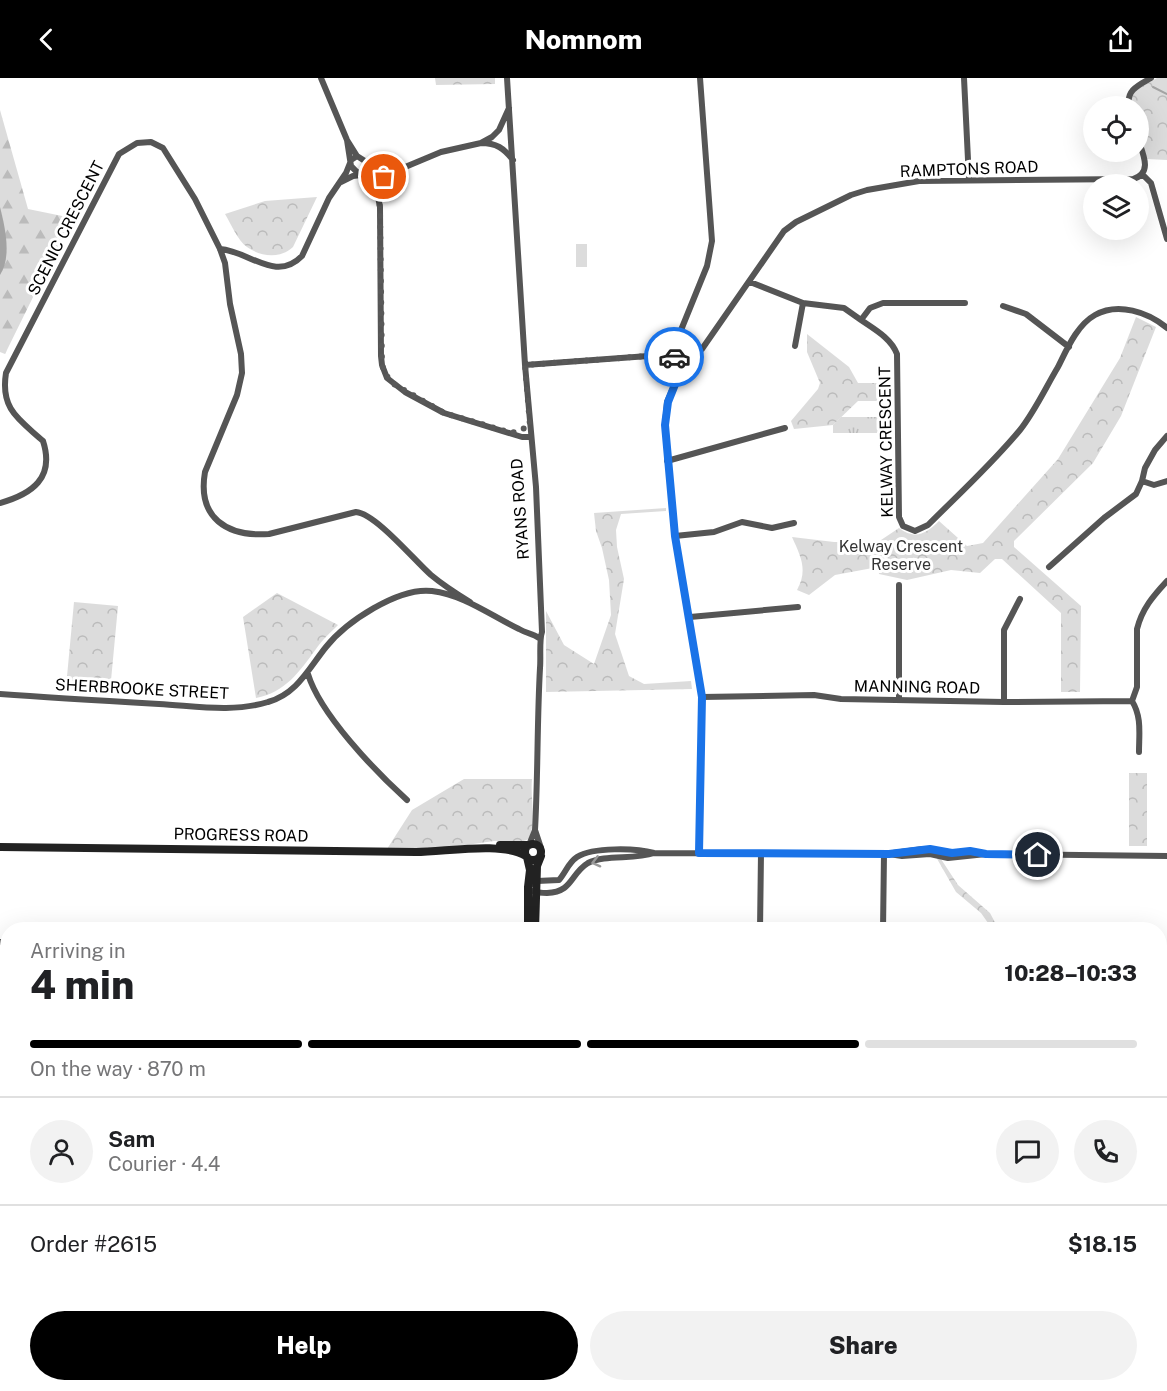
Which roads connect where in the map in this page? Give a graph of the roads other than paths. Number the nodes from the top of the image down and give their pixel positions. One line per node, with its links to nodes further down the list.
1 (321, 78): 8 (street)
2 (507, 78): 7 (street, RYANS ROAD)
3 (700, 78): 28 (street, RAMPTONS ROAD)
4 (964, 78): 21 (street)
5 (1151, 78): 6 (street)
6 (1129, 96)
7 (510, 107): 9 (street); 11 (street, RYANS ROAD)
8 (347, 140): 10 (street); 12 (street)
9 (481, 142): 11 (street); 14 (street)
10 (357, 156): 12 (street); 15 (street)
11 (513, 160): 36 (street, RYANS ROAD)
12 (351, 162): 17 (street); 24 (street)
13 (1145, 162): 16 (street)
14 (412, 163): 15 (street); 18 (street)
15 (384, 167): 18 (street)
16 (1142, 174)
17 (361, 175): 19 (street); 24 (street)
18 (386, 175): 20 (street)
19 (369, 179): 20 (street); 25 (street)
20 (379, 179): 25 (street)
21 (969, 180): 22 (street, RAMPTONS ROAD); 28 (street, RAMPTONS ROAD)
22 (1083, 180)
23 (1149, 181): 26 (street)
24 (338, 184): 27 (street)
25 (379, 199): 39 (street)
26 (1167, 239)
27 (220, 249): 45 (street, SCENIC CRESCENT); 52 (street, SCENIC CRESCENT)
28 (750, 282): 29 (street)
29 (803, 303): 32 (street); 34 (street)
30 (965, 303): 32 (street)
31 (1003, 306): 35 (street)
32 (861, 320): 35 (street, KELWAY CRESCENT)
33 (1167, 328): 35 (street, KELWAY CRESCENT)
34 (795, 346)
35 (1069, 347)
36 (525, 365): 37 (street, RYANS ROAD); 42 (street)
37 (530, 426): 39 (street); 41 (street, RYANS ROAD)
38 (785, 428): 42 (street)
39 (512, 433): 41 (street)
40 (1167, 436): 43 (street)
41 (530, 437): 55 (street, RYANS ROAD)
42 (667, 461): 47 (street)
43 (1142, 481): 44 (street); 48 (street)
44 (1167, 481)
45 (0, 502)
46 (794, 523): 47 (street)
47 (675, 536): 54 (street)
48 (1049, 567)
49 (1167, 581): 60 (street)
50 (899, 585): 59 (street)
51 (1020, 599): 61 (street)
52 (470, 602): 55 (street); 56 (street, SHERBROOKE STREET)
53 (798, 607): 54 (street)
54 (690, 617): 58 (street)
55 (540, 638): 64 (street, RYANS ROAD)
56 (308, 674): 57 (street, SHERBROOKE STREET); 63 (street)
57 (0, 694)
58 (702, 697): 59 (street, MANNING ROAD); 70 (street)
59 (899, 700): 61 (street, MANNING ROAD)
60 (1132, 701): 61 (street, MANNING ROAD); 62 (street)
61 (1004, 702)
62 (1139, 752)
63 (407, 800)
64 (535, 830): 65 (street, RYANS ROAD); 68 (street, RYANS ROAD)
65 (529, 845): 67 (street, PROGRESS ROAD); 68 (street); 74 (street)
66 (0, 848): 67 (street, PROGRESS ROAD)
67 (482, 849): 74 (street, PROGRESS ROAD)
68 (541, 852): 74 (street); 75 (street, RYANS ROAD)
69 (654, 853): 70 (street); 75 (street); 77 (street, one-way to 77)
70 (699, 853): 71 (street)
71 (761, 853): 72 (street); 80 (street)
72 (887, 854): 73 (street); 81 (street)
73 (1167, 856)
74 (527, 857): 76 (street)
75 (537, 882): 76 (street); 77 (street, RYANS ROAD)
76 (528, 887): 77 (street); 78 (street)
77 (536, 893): 79 (street, RYANS ROAD)
78 (528, 922)
79 (535, 922)
80 (760, 922)
81 (883, 922)

